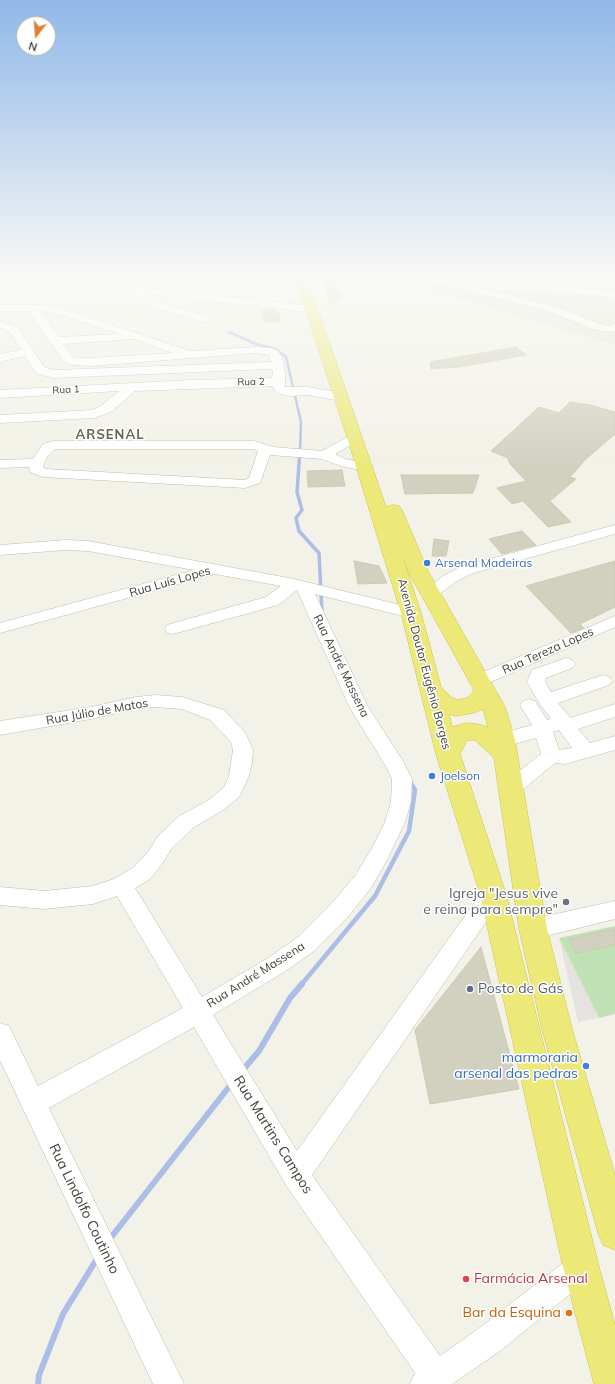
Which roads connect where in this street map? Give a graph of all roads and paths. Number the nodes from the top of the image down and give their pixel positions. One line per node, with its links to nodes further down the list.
1 (20, 340): 7 (street, Rua 1)
2 (96, 340): 6 (street)
3 (146, 340): 8 (street)
4 (323, 340): 11 (highway, Avenida Doutor Eugênio Borges)
5 (332, 340): 28 (highway, Avenida Doutor Eugênio Borges)
6 (57, 342): 8 (street, Rua 2)
7 (27, 352): 9 (street); 10 (street, Rua 1)
8 (192, 355): 10 (street, Rua 2)
9 (0, 358)
10 (278, 365): 12 (street, Rua 2)
11 (334, 377): 14 (street); 16 (highway, Avenida Doutor Eugênio Borges)
12 (279, 382): 13 (street, Rua 2); 14 (street)
13 (132, 387): 15 (street, Rua 1); 17 (street)
14 (298, 391): 16 (street)
15 (0, 394)
16 (341, 397): 18 (highway, Avenida Doutor Eugênio Borges)
17 (0, 419)
18 (355, 437): 20 (street); 23 (highway, Avenida Doutor Eugênio Borges)
19 (266, 450): 20 (street); 21 (street); 21 (street)
20 (324, 455): 23 (street)
21 (37, 463): 22 (street)
22 (0, 464)
23 (365, 468): 29 (highway, Avenida Doutor Eugênio Borges)
24 (615, 529): 28 (street)
25 (0, 550): 26 (street)
26 (215, 569): 27 (street, Rua Luís Lopes); 31 (street, Rua Luís Lopes)
27 (304, 586): 29 (street, Rua Luís Lopes); 32 (street); 53 (street, Rua André Massena)
28 (431, 593): 35 (highway, Avenida Doutor Eugênio Borges)
29 (411, 613): 36 (highway, Avenida Doutor Eugênio Borges)
30 (615, 621): 35 (street, Rua Tereza Lopes)
31 (0, 628)
32 (174, 629)
33 (566, 664): 37 (street)
34 (604, 681): 37 (street)
35 (482, 685): 36 (highway); 43 (highway, Avenida Doutor Eugênio Borges)
36 (430, 689): 45 (highway, Avenida Doutor Eugênio Borges)
37 (538, 703): 39 (street); 41 (street)
38 (615, 710): 39 (street)
39 (564, 723): 41 (street); 44 (street)
40 (0, 728): 48 (street, Rua Júlio de Matos)
41 (543, 729): 43 (street); 46 (street)
42 (615, 743): 44 (street)
43 (504, 748): 45 (highway); 47 (highway, Avenida Doutor Eugênio Borges)
44 (586, 752): 46 (street)
45 (448, 754): 49 (highway, Avenida Doutor Eugênio Borges)
46 (551, 756): 47 (street)
47 (510, 789): 52 (highway, Avenida Doutor Eugênio Borges)
48 (122, 885): 50 (street, Rua Júlio de Matos); 53 (street, Rua Martins Campos)
49 (493, 894): 56 (street); 58 (highway, Avenida Doutor Eugênio Borges)
50 (0, 896)
51 (615, 910): 52 (street)
52 (533, 929): 57 (highway, Avenida Doutor Eugênio Borges)
53 (198, 1012): 55 (street, Rua André Massena); 56 (street, Rua Martins Campos)
54 (0, 1034): 55 (street, Rua Lindolfo Coutinho)
55 (33, 1103): 60 (street, Rua Lindolfo Coutinho)
56 (296, 1175): 59 (street, Rua Martins Campos)
57 (613, 1220)
58 (581, 1267): 59 (street); 61 (highway, Avenida Doutor Eugênio Borges)
59 (431, 1380)
60 (168, 1384)
61 (613, 1384)

